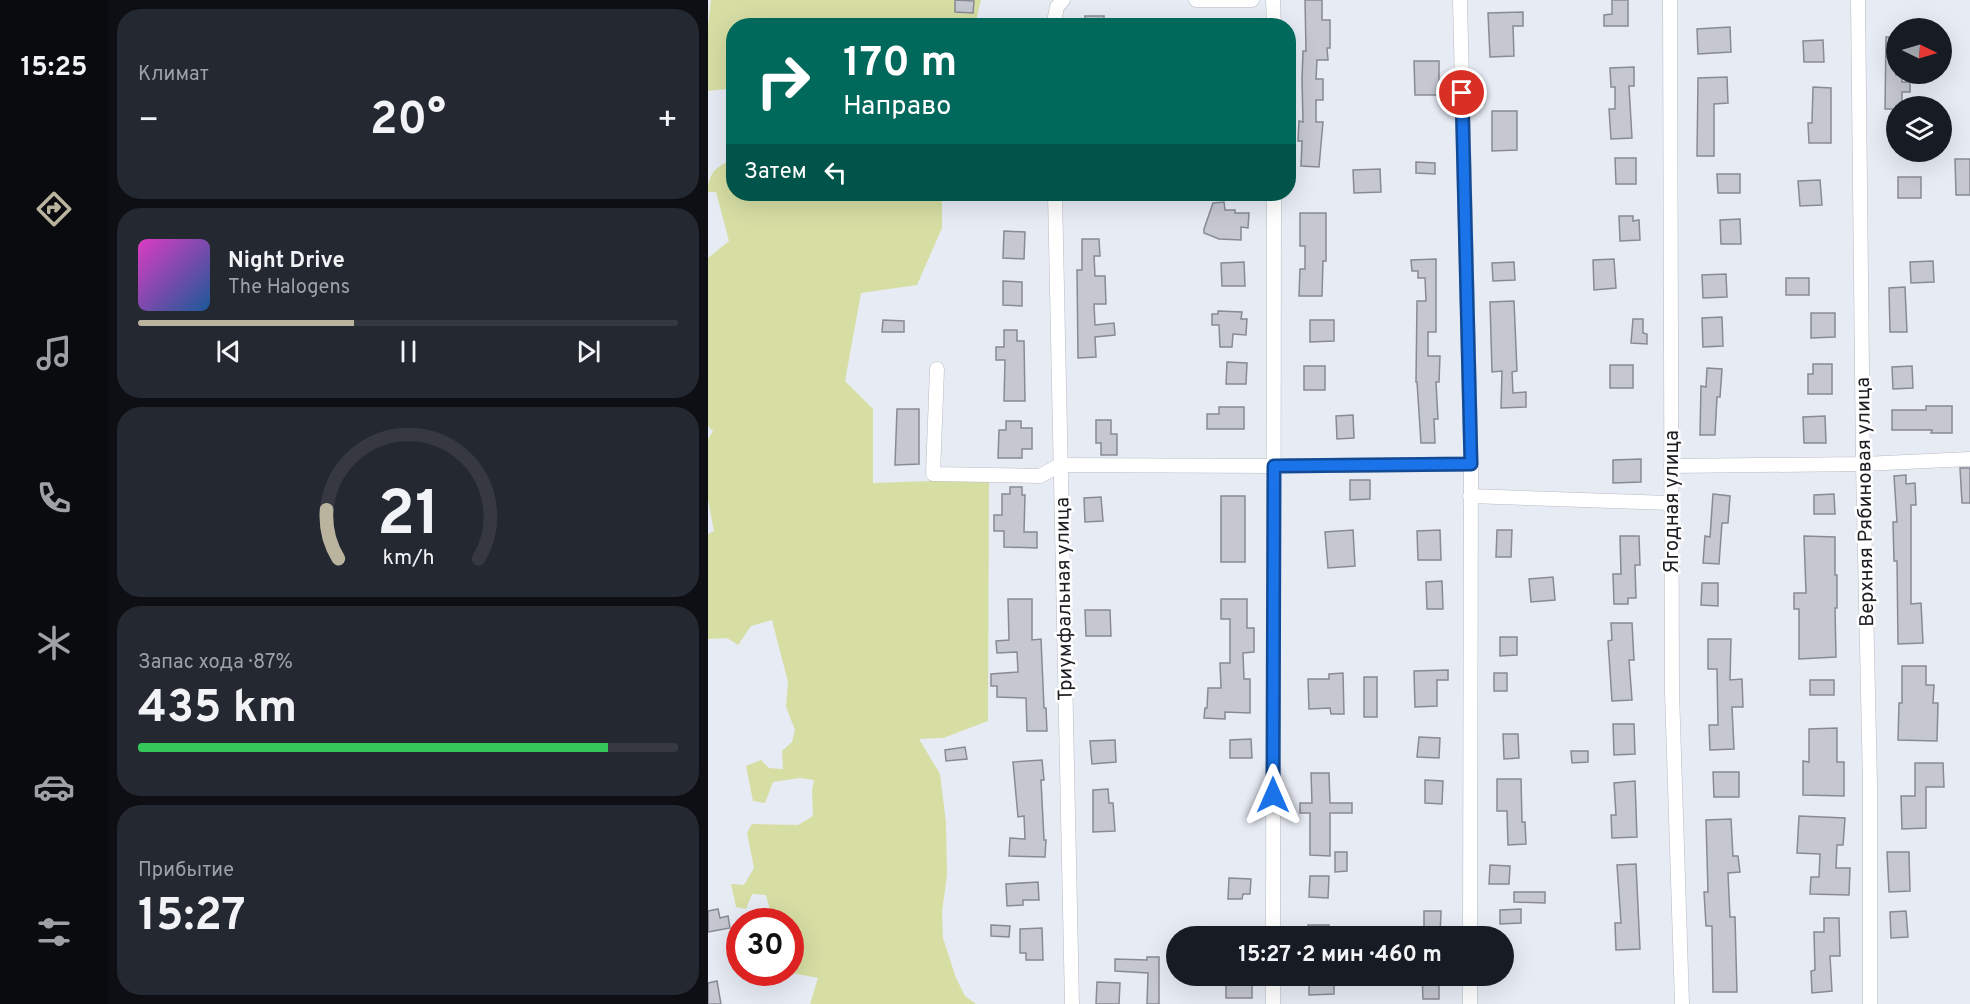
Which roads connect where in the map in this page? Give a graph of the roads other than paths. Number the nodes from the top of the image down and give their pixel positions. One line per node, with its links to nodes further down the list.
1 (1062, 0): 8 (street)
2 (1196, 0): 3 (street)
3 (1252, 0)
4 (1274, 0): 9 (street)
5 (1460, 0): 14 (street)
6 (1670, 0): 18 (street, Ягодная улица)
7 (1858, 0): 15 (street, Верхняя Рябиновая улица)
8 (1055, 18)
9 (1274, 18)
10 (1055, 201): 16 (street, Триумфальная улица)
11 (1274, 201): 17 (street)
12 (937, 369): 16 (street)
13 (1970, 459): 15 (street)
14 (1471, 464): 17 (street); 19 (street)
15 (1863, 464): 18 (street); 29 (street, Верхняя Рябиновая улица)
16 (1060, 465): 17 (street); 25 (street, Триумфальная улица)
17 (1274, 466): 21 (street)
18 (1671, 466): 20 (street, Ягодная улица)
19 (1470, 496): 20 (street); 22 (street)
20 (1670, 503): 28 (street, Ягодная улица)
21 (1273, 926)
22 (1470, 926)
23 (1273, 986): 26 (street)
24 (1470, 986): 27 (street)
25 (1072, 1004)
26 (1273, 1004)
27 (1470, 1004)
28 (1682, 1004)
29 (1870, 1004)

